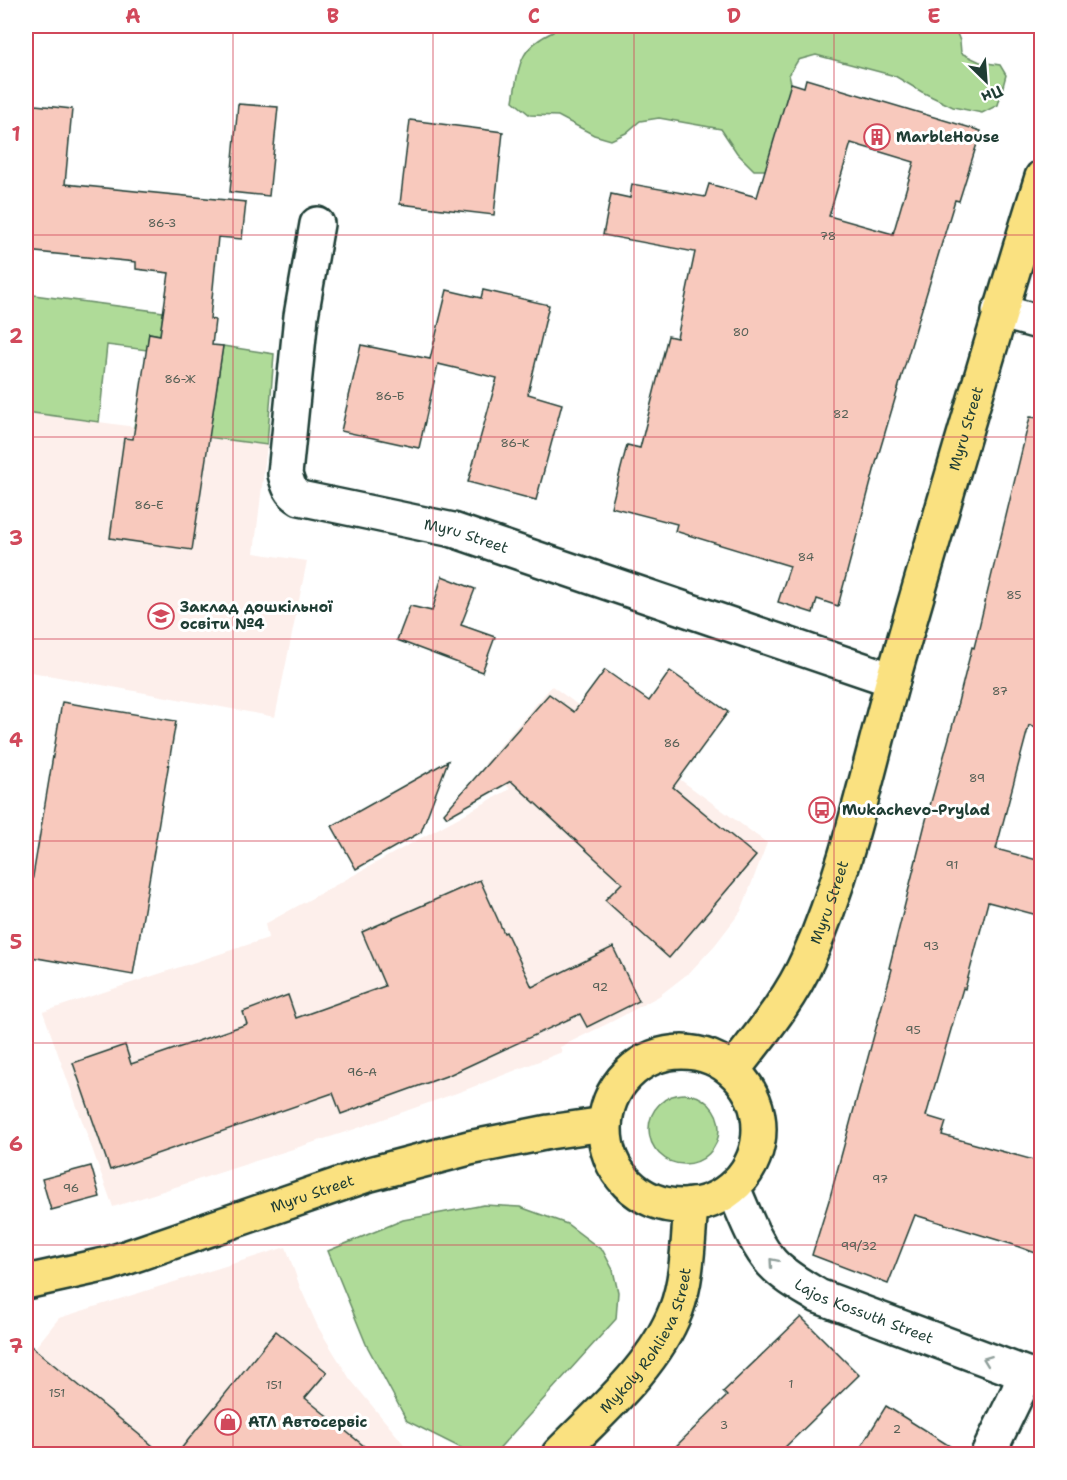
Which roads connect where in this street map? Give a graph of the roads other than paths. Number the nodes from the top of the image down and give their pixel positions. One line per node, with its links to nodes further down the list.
1 (1041, 177): 3 (main road, Myru Street)
2 (317, 224): 5 (street, Myru Street)
3 (999, 311): 4 (street); 5 (main road, Myru Street)
4 (1041, 323)
5 (893, 680): 6 (main road, Myru Street)
6 (733, 1070): 7 (main road); 8 (main road)
7 (605, 1124): 9 (main road); 10 (main road, Myru Street)
8 (733, 1188): 9 (main road); 11 (street, Lajos Kossuth Street, one-way to 8)
9 (691, 1205): 12 (main road, Mykoly Rohlieva Street)
10 (26, 1282)
11 (1033, 1377): 13 (street)
12 (559, 1455)
13 (988, 1455)

